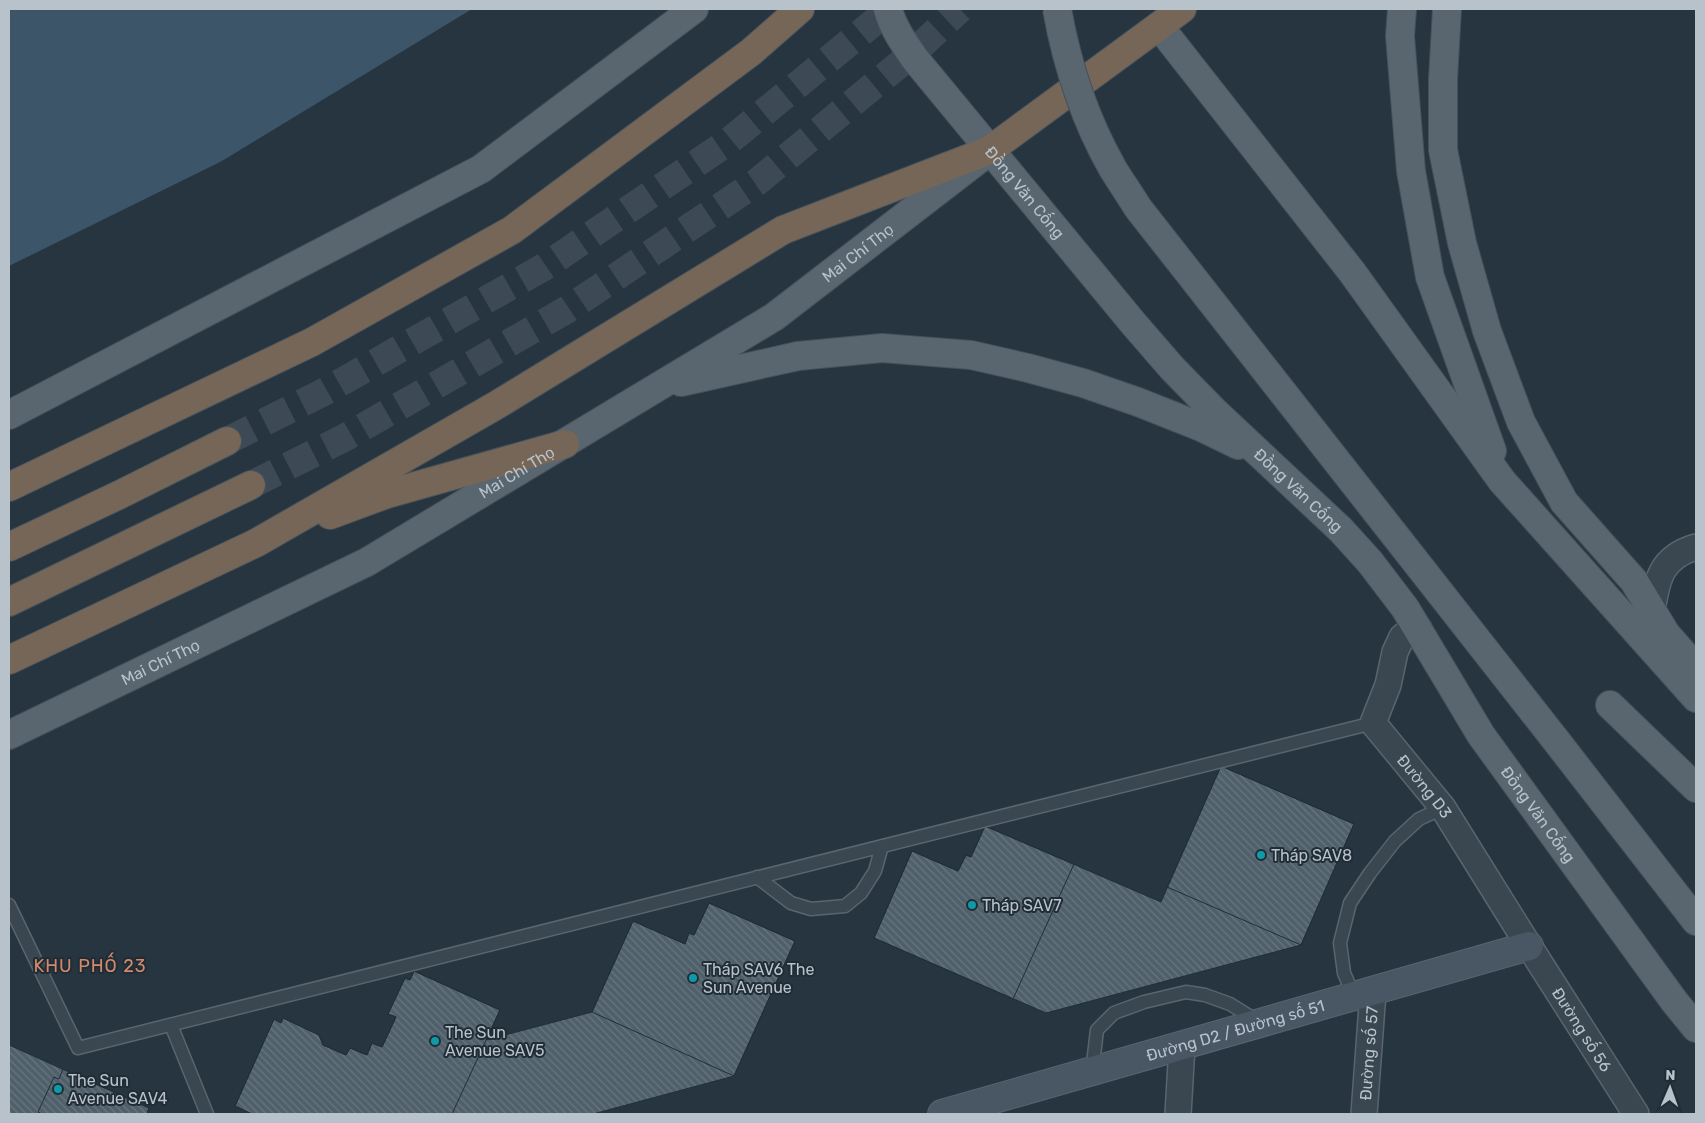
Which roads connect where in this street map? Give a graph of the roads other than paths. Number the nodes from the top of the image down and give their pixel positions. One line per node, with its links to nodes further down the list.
1 (685, 9): 11 (main road)
2 (800, 9): 17 (highway)
3 (888, 9): 9 (main road, Đồng Văn Cống)
4 (1057, 9): 35 (main road, bridge)
5 (1182, 9): 8 (highway, Mai Chí Thọ)
6 (1402, 9): 15 (main road)
7 (1447, 9): 22 (main road)
8 (1159, 26): 9 (highway, Mai Chí Thọ); 15 (main road)
9 (990, 150): 10 (main road, Mai Chí Thọ); 14 (main road, Đồng Văn Cống); 18 (highway, Mai Chí Thọ)
10 (657, 388): 13 (main road, Mai Chí Thọ); 14 (main road)
11 (9, 416)
12 (227, 441): 19 (highway)
13 (564, 444): 18 (highway); 29 (main road, Mai Chí Thọ)
14 (1261, 456): 23 (main road, Đồng Văn Cống)
15 (1502, 481): 26 (main road)
16 (251, 485): 21 (highway)
17 (9, 487)
18 (256, 543): 24 (highway, Mai Chí Thọ)
19 (9, 547)
20 (1696, 547): 22 (street)
21 (9, 602)
22 (1652, 611): 25 (main road)
23 (1418, 629): 28 (street); 40 (main road, Đồng Văn Cống)
24 (9, 660)
25 (1696, 668)
26 (1696, 698)
27 (1613, 708): 30 (main road)
28 (1373, 723): 31 (street, Đường D3); 32 (lane)
29 (9, 735)
30 (1696, 788)
31 (1443, 808): 36 (street, Đường D3); 37 (lane)
32 (882, 846): 33 (lane); 33 (lane)
33 (758, 877): 39 (lane)
34 (9, 905): 39 (lane)
35 (1696, 920)
36 (1528, 946): 37 (street, Đường D2 / Đường số 51); 47 (street, Đường số 56)
37 (1363, 994): 38 (street, Đường D2 / Đường số 51); 46 (street, Đường số 57)
38 (1261, 1023): 41 (street, Đường D2 / Đường số 51); 42 (lane)
39 (171, 1025): 43 (lane)
40 (1696, 1028)
41 (1182, 1046): 42 (street, Đường D2 / Đường số 51); 45 (street)
42 (1092, 1072): 44 (street, Đường D2 / Đường số 51)
43 (207, 1114)
44 (944, 1114)
45 (1178, 1114)
46 (1364, 1114)
47 (1636, 1114)

